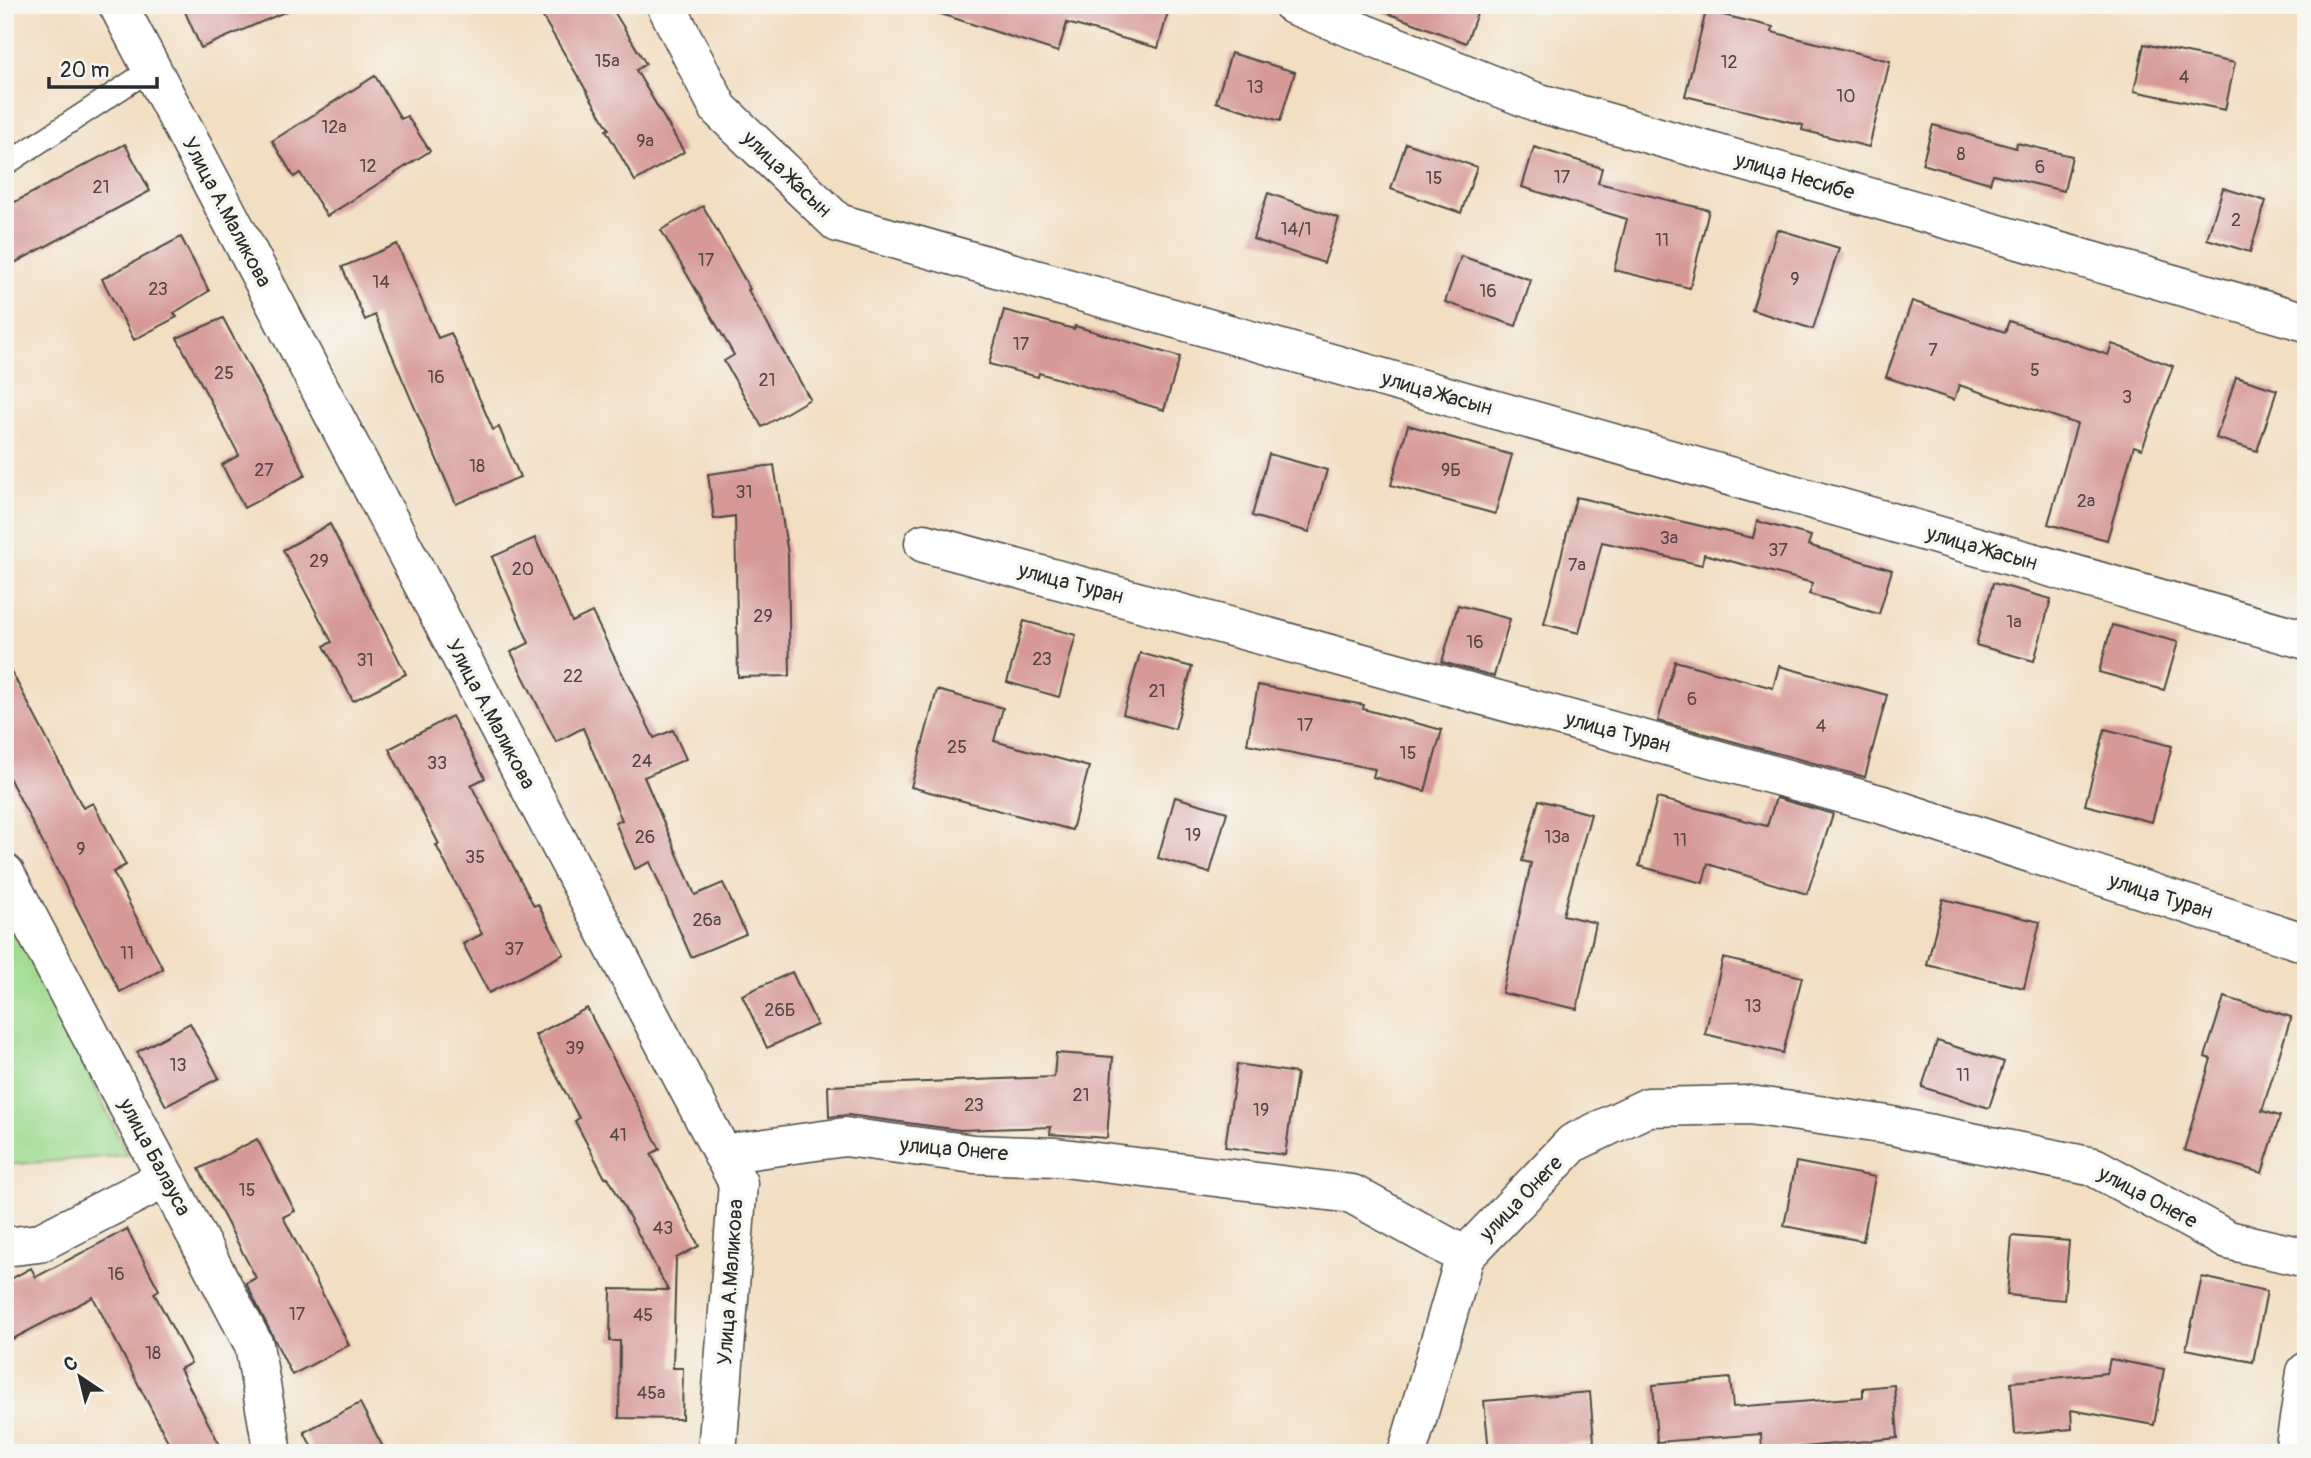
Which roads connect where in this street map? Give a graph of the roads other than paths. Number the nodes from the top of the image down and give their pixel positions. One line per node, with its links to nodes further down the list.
1 (118, 5): 4 (street, Улица А.Маликова)
2 (666, 5): 8 (street, улица Жасын)
3 (1293, 5): 6 (street, улица Несибе)
4 (151, 69): 5 (lane); 11 (street, Улица А.Маликова)
5 (5, 165)
6 (2306, 322)
7 (924, 542): 10 (street, улица Туран)
8 (2306, 640)
9 (5, 873): 12 (street, улица Балауса)
10 (2306, 943)
11 (722, 1154): 14 (street, улица Онеге); 18 (street, Улица А.Маликова)
12 (166, 1178): 13 (street); 17 (street, улица Балауса)
13 (5, 1247)
14 (1465, 1256): 15 (street, улица Онеге); 19 (street)
15 (2306, 1258)
16 (2306, 1372): 20 (street)
17 (273, 1453)
18 (717, 1453)
19 (1407, 1453)
20 (2294, 1453)

